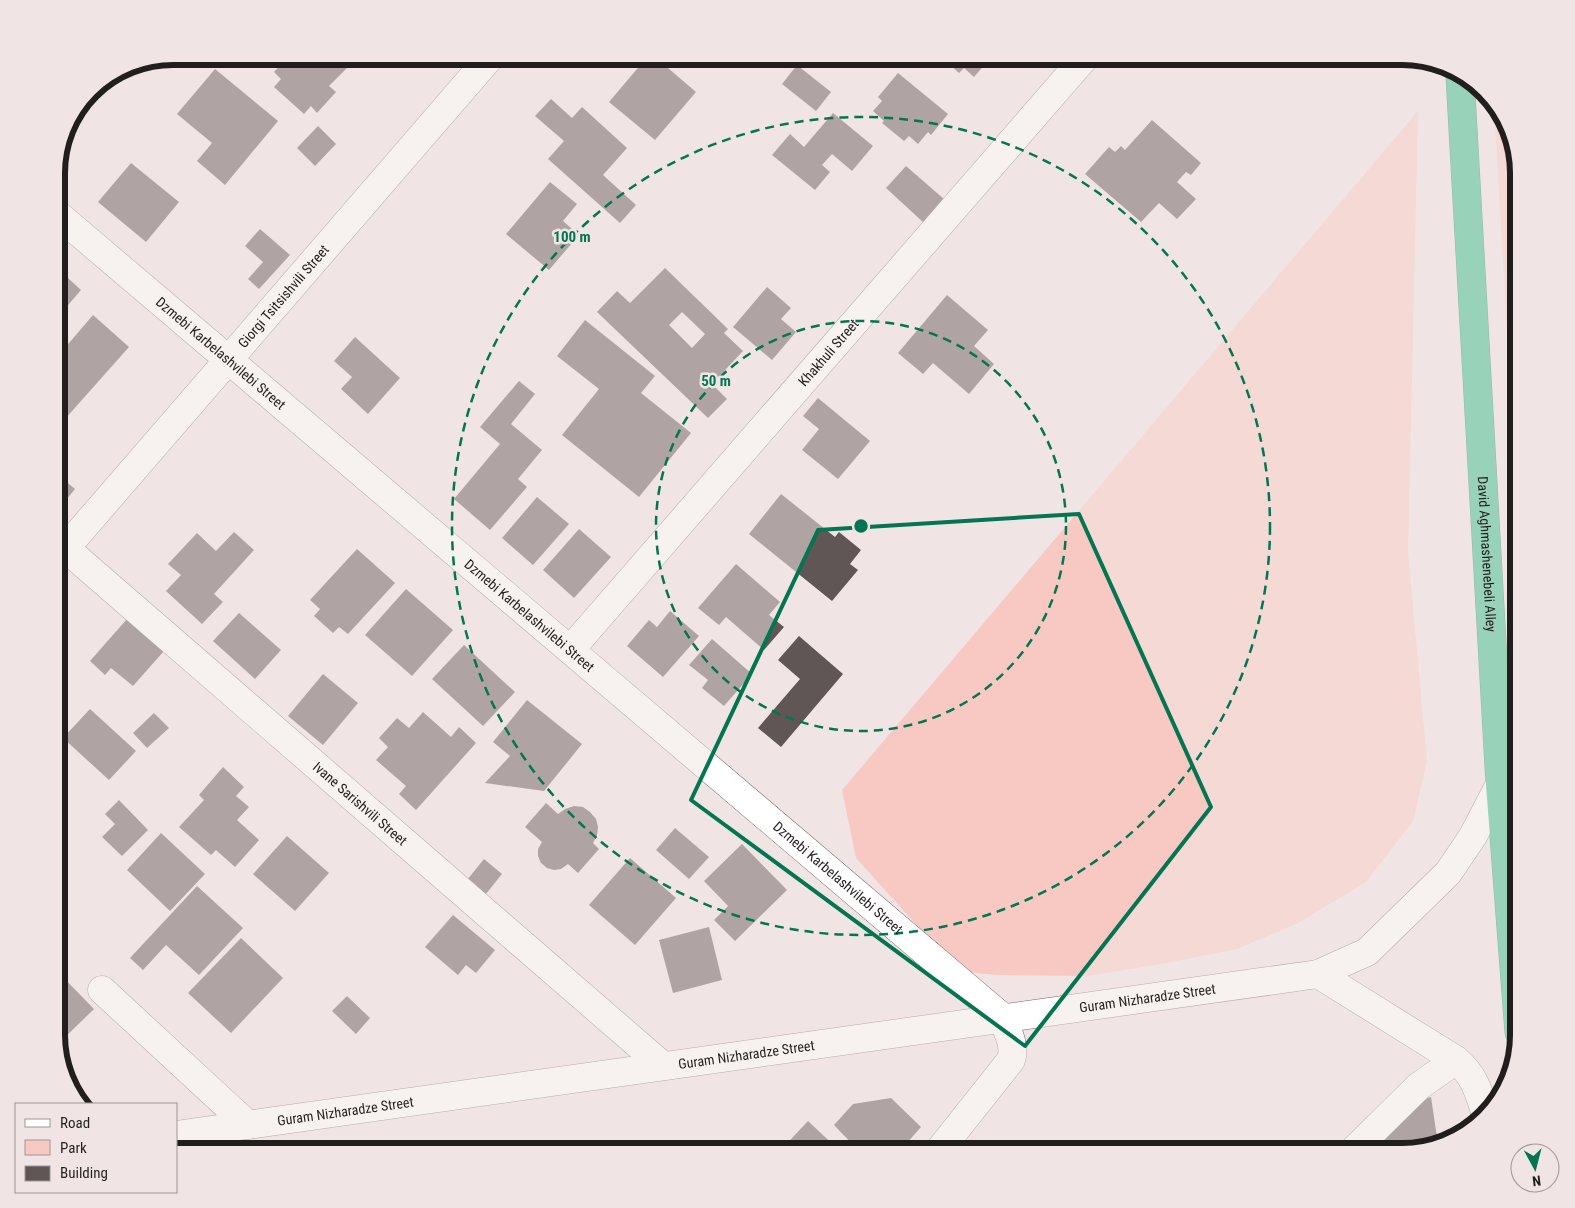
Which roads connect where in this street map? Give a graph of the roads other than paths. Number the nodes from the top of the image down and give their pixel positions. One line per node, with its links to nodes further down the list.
1 (483, 65): 5 (street, Giorgi Tsitsishvili Street)
2 (1078, 65): 8 (street, Khakhuli Street)
3 (1460, 82): 9 (highway, David Aghmashenebeli Alley)
4 (65, 222): 5 (street, Dzmebi Karbelashvilebi Street)
5 (229, 359): 6 (street, Giorgi Tsitsishvili Street); 8 (street, Dzmebi Karbelashvilebi Street)
6 (65, 542)
7 (65, 554): 16 (street, Ivane Sarishvili Street)
8 (570, 650): 14 (street, Dzmebi Karbelashvilebi Street)
9 (1500, 784): 10 (highway); 11 (highway, David Aghmashenebeli Alley); 12 (street, Guram Nizharadze Street)
10 (1510, 817)
11 (1510, 916)
12 (1318, 974): 14 (street, Guram Nizharadze Street); 15 (street)
13 (102, 990): 18 (street)
14 (1002, 1017): 16 (street, Guram Nizharadze Street); 20 (street)
15 (1456, 1060): 17 (street); 21 (street)
16 (663, 1066): 18 (street, Guram Nizharadze Street)
17 (1483, 1106)
18 (248, 1125): 19 (street, Guram Nizharadze Street)
19 (178, 1135)
20 (945, 1143)
21 (1361, 1143)

